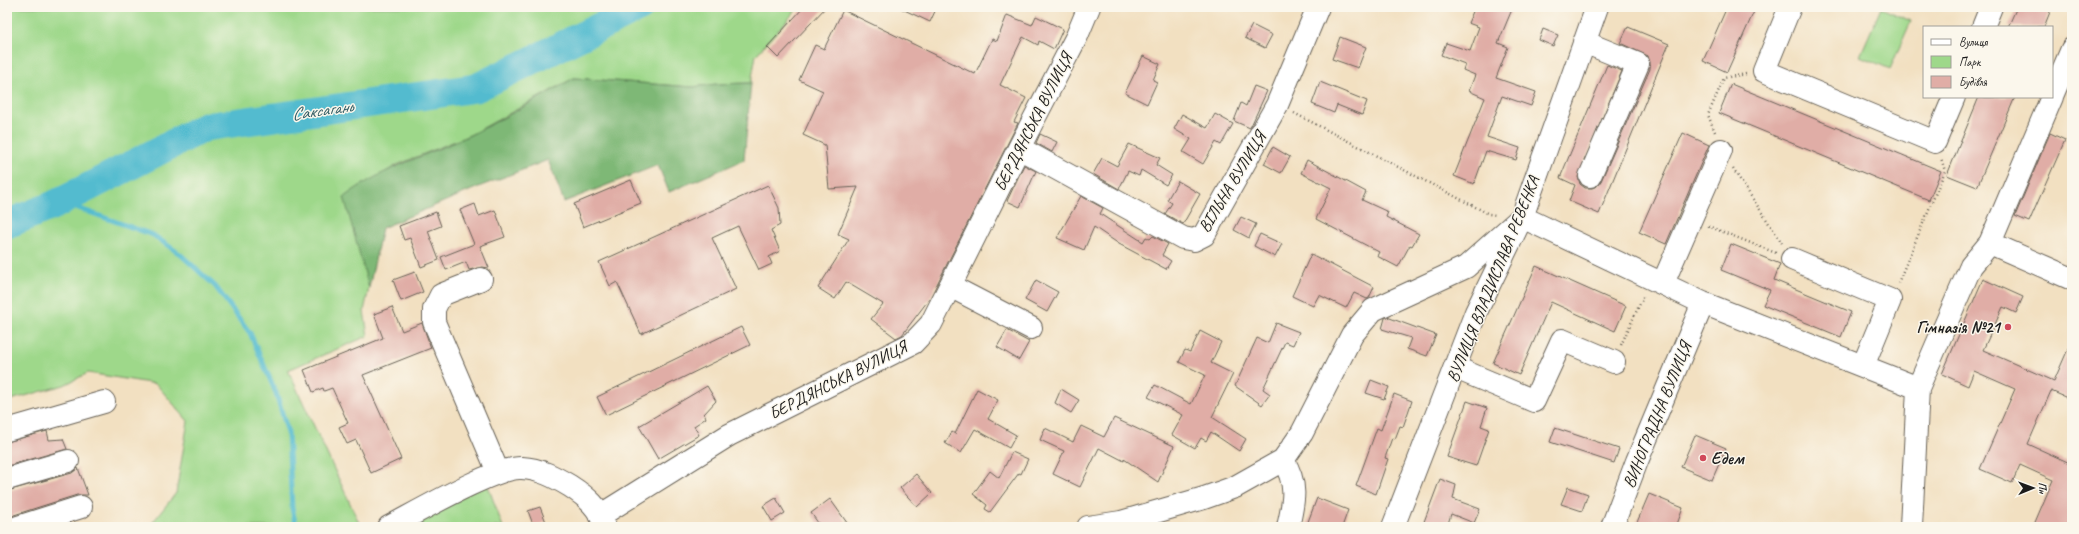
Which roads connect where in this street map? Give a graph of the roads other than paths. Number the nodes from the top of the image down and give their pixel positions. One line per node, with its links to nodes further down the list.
1 (1089, 7): 12 (street, БЕРДЯНСЬКА ВУЛИЦЯ)
2 (1318, 7): 12 (street, ВІЛЬНА ВУЛИЦЯ)
3 (1597, 7): 7 (street, ВУЛИЦЯ ВЛАДИСЛАВА РЕВЕНКА)
4 (1790, 7): 10 (street)
5 (1991, 7): 6 (street)
6 (1983, 26)
7 (1584, 42): 14 (street); 15 (street, ВУЛИЦЯ ВЛАДИСЛАВА РЕВЕНКА)
8 (2072, 49): 9 (street)
9 (2053, 95)
10 (1954, 98)
11 (2052, 98): 16 (street)
12 (1019, 148): 21 (street, БЕРДЯНСЬКА ВУЛИЦЯ)
13 (1721, 150): 20 (street)
14 (1590, 176)
15 (1522, 217): 20 (street); 26 (street, ВУЛИЦЯ ВЛАДИСЛАВА РЕВЕНКА); 30 (street)
16 (1990, 243): 19 (street); 27 (street)
17 (1792, 259): 25 (street)
18 (481, 279): 32 (street)
19 (2072, 279)
20 (1657, 281): 22 (street)
21 (950, 286): 23 (street); 35 (street, БЕРДЯНСЬКА ВУЛИЦЯ)
22 (1703, 303): 25 (street); 42 (street, ВИНОГРАДНА ВУЛИЦЯ)
23 (1031, 328)
24 (1614, 362): 26 (street)
25 (1863, 366): 27 (street)
26 (1456, 368): 41 (street, ВУЛИЦЯ ВЛАДИСЛАВА РЕВЕНКА)
27 (1918, 388): 43 (street)
28 (104, 402): 29 (street)
29 (7, 430)
30 (1283, 460): 36 (street); 40 (street)
31 (68, 461): 33 (street)
32 (498, 472): 35 (street); 38 (street)
33 (7, 478)
34 (81, 507): 37 (street)
35 (603, 521)
36 (1121, 524): 39 (street)
37 (18, 527)
38 (389, 527)
39 (1088, 527)
40 (1288, 527)
41 (1393, 527)
42 (1612, 527)
43 (1911, 527)

